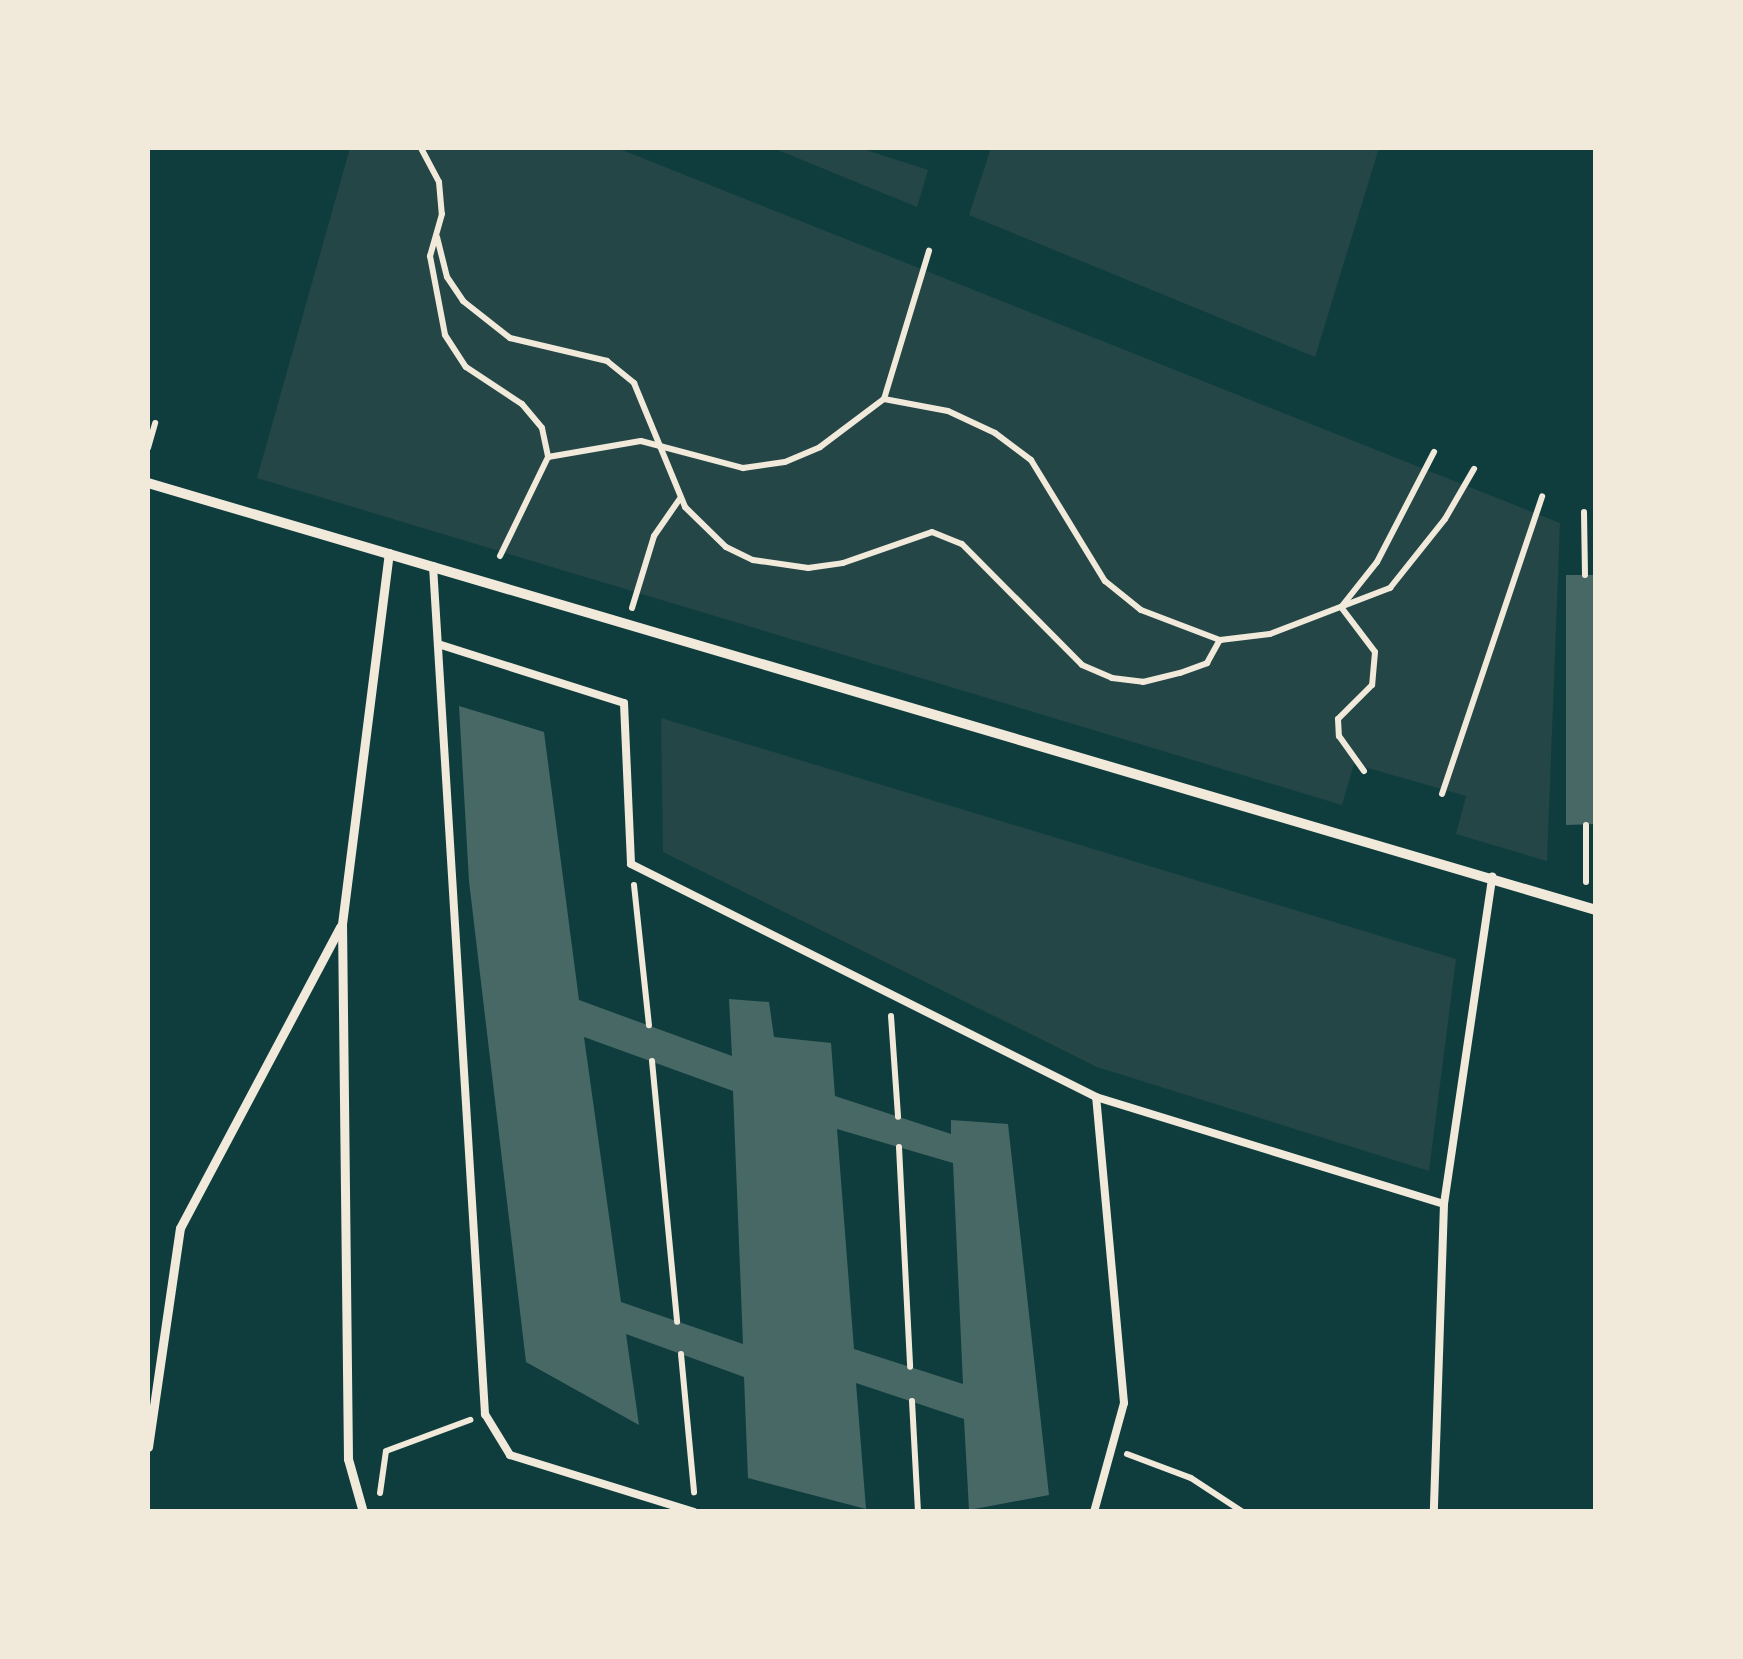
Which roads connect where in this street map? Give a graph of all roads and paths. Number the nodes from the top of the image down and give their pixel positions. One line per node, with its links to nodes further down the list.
1 (422, 148): 2 (path)
2 (438, 237): 7 (path); 9 (path)
3 (929, 251): 4 (path)
4 (884, 399): 7 (path); 21 (path)
5 (155, 423): 6 (path)
6 (148, 448)
7 (663, 450): 9 (path); 13 (path)
8 (1434, 452): 19 (path)
9 (548, 457): 16 (path)
10 (1474, 468): 19 (path)
11 (148, 482): 15 (street)
12 (1542, 496): 24 (path)
13 (681, 498): 20 (path); 21 (path)
14 (1584, 512): 18 (path)
15 (389, 553): 17 (street); 30 (street)
16 (500, 556)
17 (433, 566): 20 (street); 22 (lane)
18 (1585, 575)
19 (1341, 607): 21 (path); 23 (path)
20 (627, 623): 27 (street)
21 (1220, 640)
22 (438, 644): 26 (lane); 42 (lane)
23 (1364, 772)
24 (1442, 794)
25 (1586, 824): 28 (path)
26 (631, 864): 31 (lane); 32 (path)
27 (1492, 878): 29 (street); 37 (lane)
28 (1586, 882)
29 (1596, 910)
30 (342, 924): 43 (street); 45 (street)
31 (890, 995): 34 (lane); 35 (path)
32 (649, 1026)
33 (652, 1062): 38 (path)
34 (1096, 1097): 37 (lane); 44 (lane)
35 (898, 1116)
36 (899, 1147): 40 (path)
37 (1444, 1204): 51 (lane)
38 (678, 1322)
39 (680, 1354): 47 (path)
40 (910, 1367)
41 (912, 1401): 48 (path)
42 (486, 1414): 46 (path); 47 (lane)
43 (148, 1447)
44 (1112, 1448): 49 (lane); 50 (path)
45 (362, 1512)
46 (377, 1512)
47 (695, 1512)
48 (918, 1512)
49 (1094, 1512)
50 (1242, 1512)
51 (1434, 1512)

